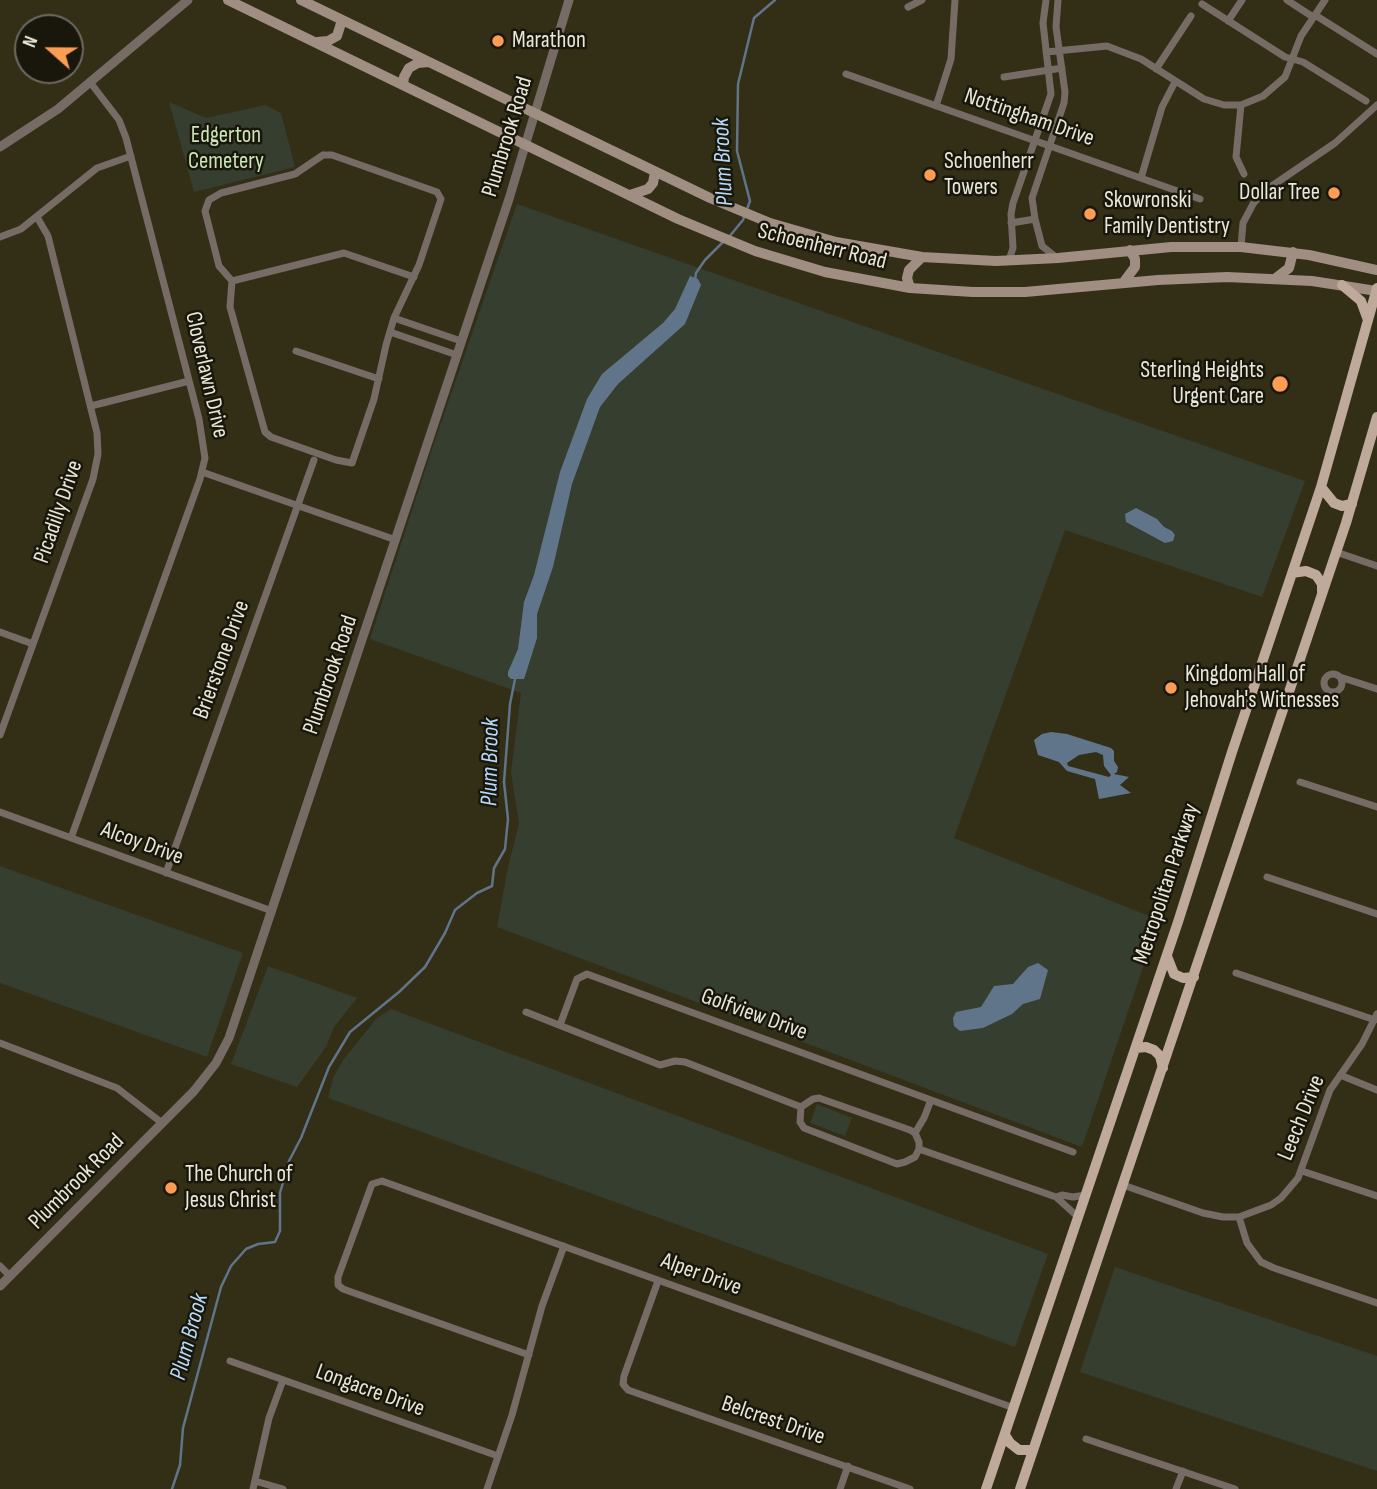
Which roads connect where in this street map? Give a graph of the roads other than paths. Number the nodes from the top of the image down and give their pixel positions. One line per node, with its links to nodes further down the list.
1 (188, 0): 29 (street)
2 (228, 0): 18 (main road, Schoenherr Road)
3 (301, 0): 16 (main road, Schoenherr Road)
4 (569, 0): 36 (street, Plumbrook Road)
5 (922, 0): 13 (street)
6 (955, 0): 35 (street)
7 (1046, 0): 20 (street)
8 (1058, 0): 19 (street)
9 (1242, 0): 17 (street)
10 (1287, 0): 15 (street)
11 (1325, 0): 15 (street)
12 (1202, 4): 17 (street)
13 (908, 8)
14 (1191, 16): 25 (street)
15 (1314, 16): 21 (street); 22 (street)
16 (342, 20): 18 (main road); 23 (main road, Schoenherr Road)
17 (1228, 21): 22 (street)
18 (313, 41): 31 (main road, Schoenherr Road)
19 (1059, 51): 20 (street); 24 (street); 25 (street)
20 (1046, 52): 26 (street)
21 (1377, 54)
22 (1294, 59): 32 (street); 33 (street)
23 (429, 62): 31 (main road); 36 (main road, Schoenherr Road)
24 (1062, 68): 26 (street); 39 (street)
25 (1157, 69): 30 (street)
26 (1049, 70): 28 (street); 37 (street)
27 (846, 74): 35 (street, Nottingham Drive)
28 (1004, 77)
29 (90, 82): 40 (street); 41 (street, Cloverlawn Drive)
30 (1175, 82): 33 (street); 45 (street)
31 (403, 85): 38 (main road, Schoenherr Road)
32 (1366, 101)
33 (1241, 105): 43 (street)
34 (1377, 105): 53 (street)
35 (936, 106): 37 (street, Nottingham Drive)
36 (535, 113): 38 (street, Plumbrook Road); 42 (main road, Schoenherr Road)
37 (1036, 142): 39 (street, Nottingham Drive); 44 (street)
38 (526, 145): 47 (main road, Schoenherr Road); 70 (street, Plumbrook Road)
39 (1049, 146): 45 (street, Nottingham Drive); 46 (street)
40 (0, 147)
41 (131, 156): 49 (street); 74 (street, Cloverlawn Drive)
42 (655, 172): 47 (main road); 56 (main road, Schoenherr Road)
43 (1244, 174)
44 (1023, 178): 46 (street); 51 (street)
45 (1141, 178): 48 (street, Nottingham Drive)
46 (1036, 183): 50 (street)
47 (628, 195): 65 (main road, Schoenherr Road)
48 (1200, 199)
49 (37, 217): 52 (street); 75 (street, Picadilly Drive)
50 (1035, 219): 51 (street); 57 (street)
51 (1011, 223): 58 (street)
52 (0, 237)
53 (1241, 247): 54 (main road, Schoenherr Road); 55 (main road, Schoenherr Road)
54 (1130, 250): 57 (main road, Schoenherr Road); 63 (main road)
55 (1293, 253): 59 (main road, Schoenherr Road); 61 (main road)
56 (922, 257): 58 (main road, Schoenherr Road); 65 (main road)
57 (1058, 258): 58 (main road, Schoenherr Road)
58 (1009, 260)
59 (1377, 270)
60 (414, 277): 62 (street); 62 (street); 67 (street)
61 (1276, 278): 63 (main road, Schoenherr Road); 64 (main road, Schoenherr Road)
62 (232, 281): 73 (street)
63 (1122, 284): 65 (main road, Schoenherr Road)
64 (1342, 285): 66 (main road, Schoenherr Road); 68 (main road)
65 (910, 288)
66 (1377, 290): 68 (main road, Metropolitan Parkway)
67 (394, 318): 69 (street); 70 (street)
68 (1368, 320): 79 (main road, Metropolitan Parkway)
69 (390, 332): 72 (street); 73 (street)
70 (461, 341): 72 (street, Plumbrook Road)
71 (296, 351): 73 (street)
72 (457, 355): 82 (street, Plumbrook Road)
73 (379, 379)
74 (189, 381): 75 (street); 78 (street, Cloverlawn Drive)
75 (91, 407): 88 (street, Picadilly Drive)
76 (1377, 417): 80 (main road)
77 (314, 460): 81 (street, Brierstone Drive)
78 (202, 472): 81 (street); 97 (street, Cloverlawn Drive)
79 (1321, 487): 80 (main road); 85 (main road, Metropolitan Parkway)
80 (1352, 504): 83 (main road)
81 (297, 506): 82 (street); 98 (street, Brierstone Drive)
82 (396, 540): 100 (street, Plumbrook Road)
83 (1336, 552): 84 (street); 86 (main road)
84 (1377, 566)
85 (1292, 573): 86 (main road); 102 (main road, Metropolitan Parkway)
86 (1322, 595): 104 (main road)
87 (0, 632): 88 (street)
88 (33, 644): 93 (street, Picadilly Drive)
89 (1340, 677): 90 (street); 91 (street); 91 (street)
90 (1350, 681): 91 (street); 92 (street)
91 (1341, 687)
92 (1377, 689)
93 (0, 735)
94 (1300, 782): 95 (street)
95 (1377, 807)
96 (0, 812): 97 (street, Alcoy Drive)
97 (71, 838): 98 (street, Alcoy Drive)
98 (166, 873): 100 (street, Alcoy Drive)
99 (1267, 877): 101 (street)
100 (272, 912): 115 (street, Plumbrook Road)
101 (1377, 914)
102 (1167, 956): 104 (main road); 109 (main road, Metropolitan Parkway)
103 (1237, 973): 106 (street)
104 (1194, 976): 110 (main road)
105 (526, 1012): 107 (street)
106 (1376, 1017): 111 (street, Leech Drive)
107 (560, 1025): 113 (street, Golfview Drive); 114 (street)
108 (0, 1043): 115 (street)
109 (1136, 1048): 110 (main road); 121 (main road, Metropolitan Parkway)
110 (1163, 1068): 120 (main road)
111 (1340, 1075): 112 (street); 119 (street, Leech Drive)
112 (1377, 1090)
113 (930, 1101): 116 (street); 118 (street, Golfview Drive)
114 (801, 1107): 116 (street); 117 (street)
115 (162, 1123): 128 (street, Plumbrook Road)
116 (915, 1133): 117 (street)
117 (919, 1149): 123 (street)
118 (1073, 1152)
119 (1302, 1171): 122 (street); 125 (street, Leech Drive)
120 (1123, 1185): 125 (street, Leech Drive); 138 (main road)
121 (1086, 1195): 123 (street); 124 (main road, Metropolitan Parkway)
122 (1377, 1196)
123 (1056, 1197): 124 (street)
124 (1078, 1217): 135 (main road, Metropolitan Parkway)
125 (1239, 1217): 131 (street)
126 (564, 1246): 129 (street, Alper Drive); 132 (street); 132 (street, Alper Drive)
127 (0, 1266): 128 (street)
128 (10, 1276): 130 (street, Plumbrook Road)
129 (658, 1280): 135 (street, Alper Drive); 140 (street, Belcrest Drive)
130 (0, 1286)
131 (1377, 1303)
132 (528, 1355): 139 (street)
133 (230, 1361): 134 (street, Longacre Drive)
134 (283, 1380): 139 (street, Longacre Drive); 142 (street)
135 (1014, 1408): 136 (main road, Metropolitan Parkway)
136 (1005, 1435): 138 (main road); 147 (main road, Metropolitan Parkway)
137 (1086, 1439): 141 (street)
138 (1033, 1450): 148 (main road)
139 (498, 1456): 144 (street)
140 (848, 1466): 145 (street); 146 (street, Belcrest Drive)
141 (1182, 1471): 149 (street); 150 (street)
142 (254, 1485): 143 (street)
143 (283, 1489)
144 (487, 1489)
145 (840, 1489)
146 (911, 1489)
147 (986, 1489)
148 (1020, 1489)
149 (1177, 1489)
150 (1235, 1489)

